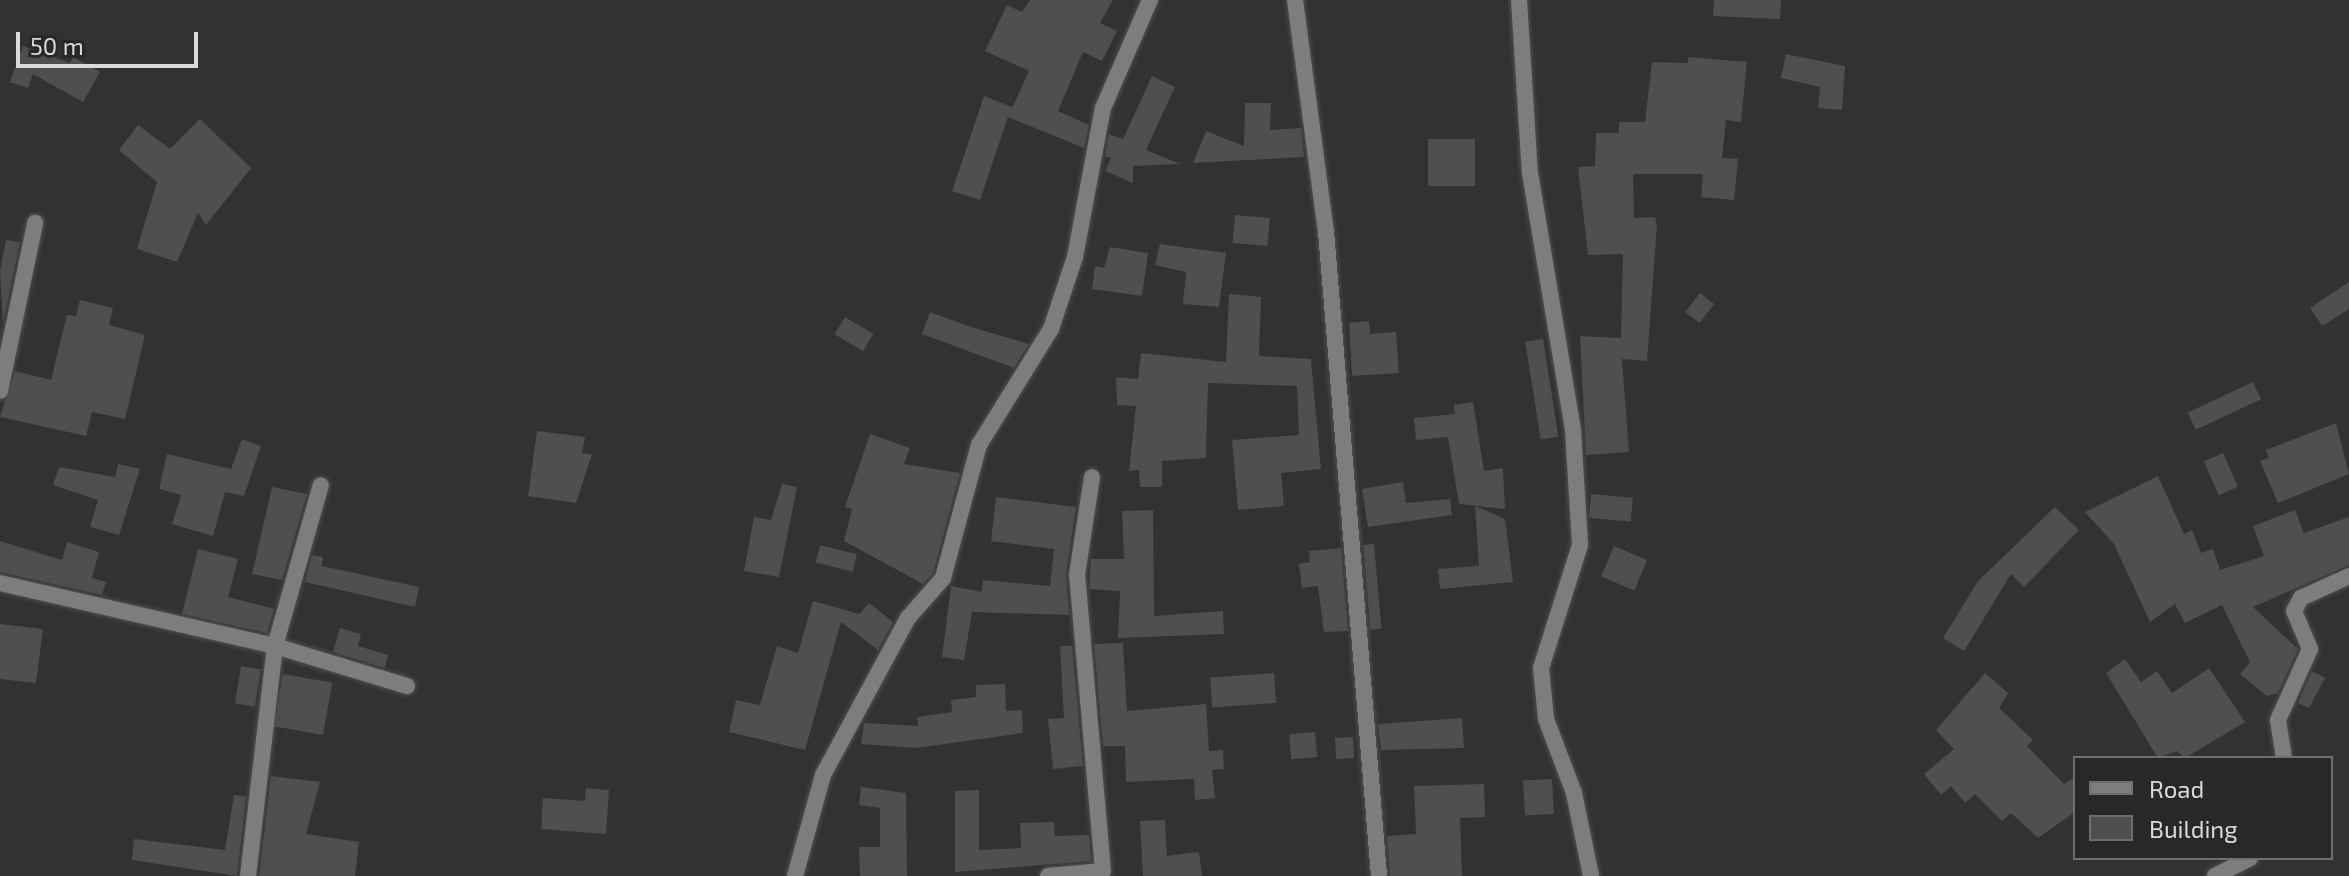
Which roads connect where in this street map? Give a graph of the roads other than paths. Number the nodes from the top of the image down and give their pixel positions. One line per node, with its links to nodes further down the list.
1 (1150, 0): 15 (street)
2 (1295, 0): 17 (street)
3 (1519, 0): 18 (street)
4 (35, 223): 5 (street)
5 (0, 391)
6 (1092, 477): 16 (street)
7 (321, 485): 10 (street)
8 (2349, 576): 12 (street)
9 (0, 583): 10 (street)
10 (275, 646): 11 (street); 14 (street)
11 (407, 686)
12 (2284, 756)
13 (2246, 860): 19 (street)
14 (248, 876)
15 (795, 876)
16 (1048, 876)
17 (1379, 876)
18 (1591, 876)
19 (2215, 876)

